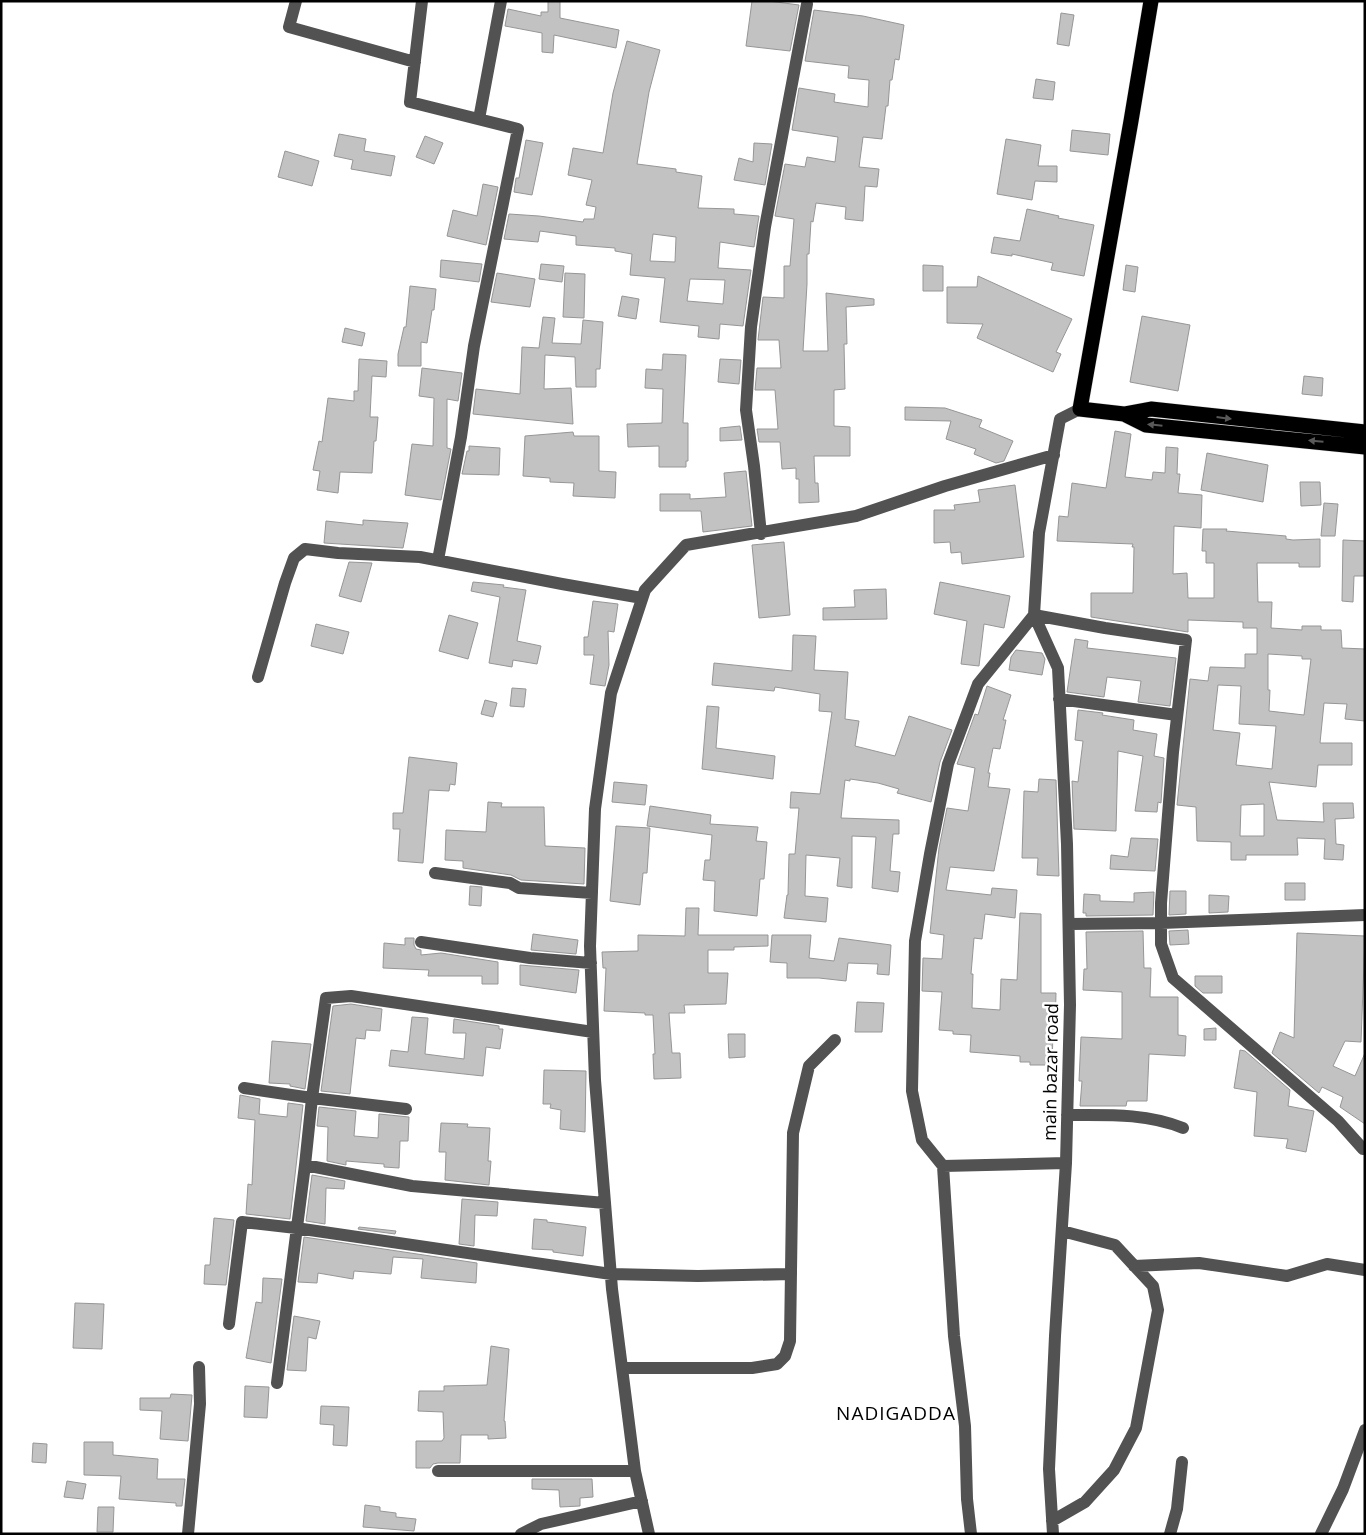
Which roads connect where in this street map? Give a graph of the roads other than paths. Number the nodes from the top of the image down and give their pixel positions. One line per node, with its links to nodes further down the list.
1 (296, 1): 6 (street)
2 (422, 1): 6 (street)
3 (501, 1): 7 (street)
4 (1151, 1): 8 (highway)
5 (808, 4): 13 (street)
6 (415, 62): 7 (street)
7 (479, 119): 14 (street)
8 (1080, 408): 9 (highway); 12 (street)
9 (1124, 414): 10 (highway, one-way to 10); 11 (highway, one-way to 9)
10 (1365, 432)
11 (1365, 447)
12 (1054, 455): 13 (street); 16 (street)
13 (761, 534): 15 (street)
14 (438, 560): 15 (street); 17 (street)
15 (642, 598): 21 (street)
16 (1034, 615): 18 (street, main bazar road); 19 (street); 37 (street)
17 (258, 677)
18 (1059, 699): 19 (street); 24 (street, main bazar road)
19 (1177, 715): 23 (street)
20 (435, 873): 21 (street)
21 (592, 893): 26 (street)
22 (1365, 916): 23 (street)
23 (1161, 923): 24 (street); 34 (street)
24 (1069, 924): 32 (street, main bazar road)
25 (421, 942): 26 (street)
26 (590, 964): 27 (street)
27 (593, 1032): 30 (street); 38 (street)
28 (835, 1040): 44 (street)
29 (244, 1088): 30 (street)
30 (312, 1098): 31 (street); 36 (street)
31 (406, 1109)
32 (1067, 1115): 33 (street); 35 (street, main bazar road)
33 (1183, 1128)
34 (1363, 1149)
35 (1066, 1163): 37 (street); 40 (street, main bazar road)
36 (305, 1165): 38 (street); 39 (street)
37 (943, 1166): 58 (street)
38 (605, 1203): 43 (street)
39 (296, 1228): 43 (street); 45 (street); 48 (street)
40 (1062, 1231): 41 (street); 54 (street, main bazar road)
41 (1134, 1266): 42 (street); 54 (street)
42 (1365, 1270)
43 (611, 1274): 44 (street); 47 (street)
44 (791, 1274): 47 (street)
45 (229, 1324)
46 (199, 1367): 55 (street)
47 (623, 1368): 52 (street)
48 (277, 1383)
49 (1365, 1430): 60 (street)
50 (1182, 1462): 59 (street)
51 (438, 1471): 52 (street)
52 (635, 1471): 53 (street)
53 (642, 1501): 56 (street); 57 (street)
54 (1052, 1527)
55 (188, 1534)
56 (521, 1534)
57 (649, 1534)
58 (971, 1534)
59 (1170, 1534)
60 (1322, 1534)

